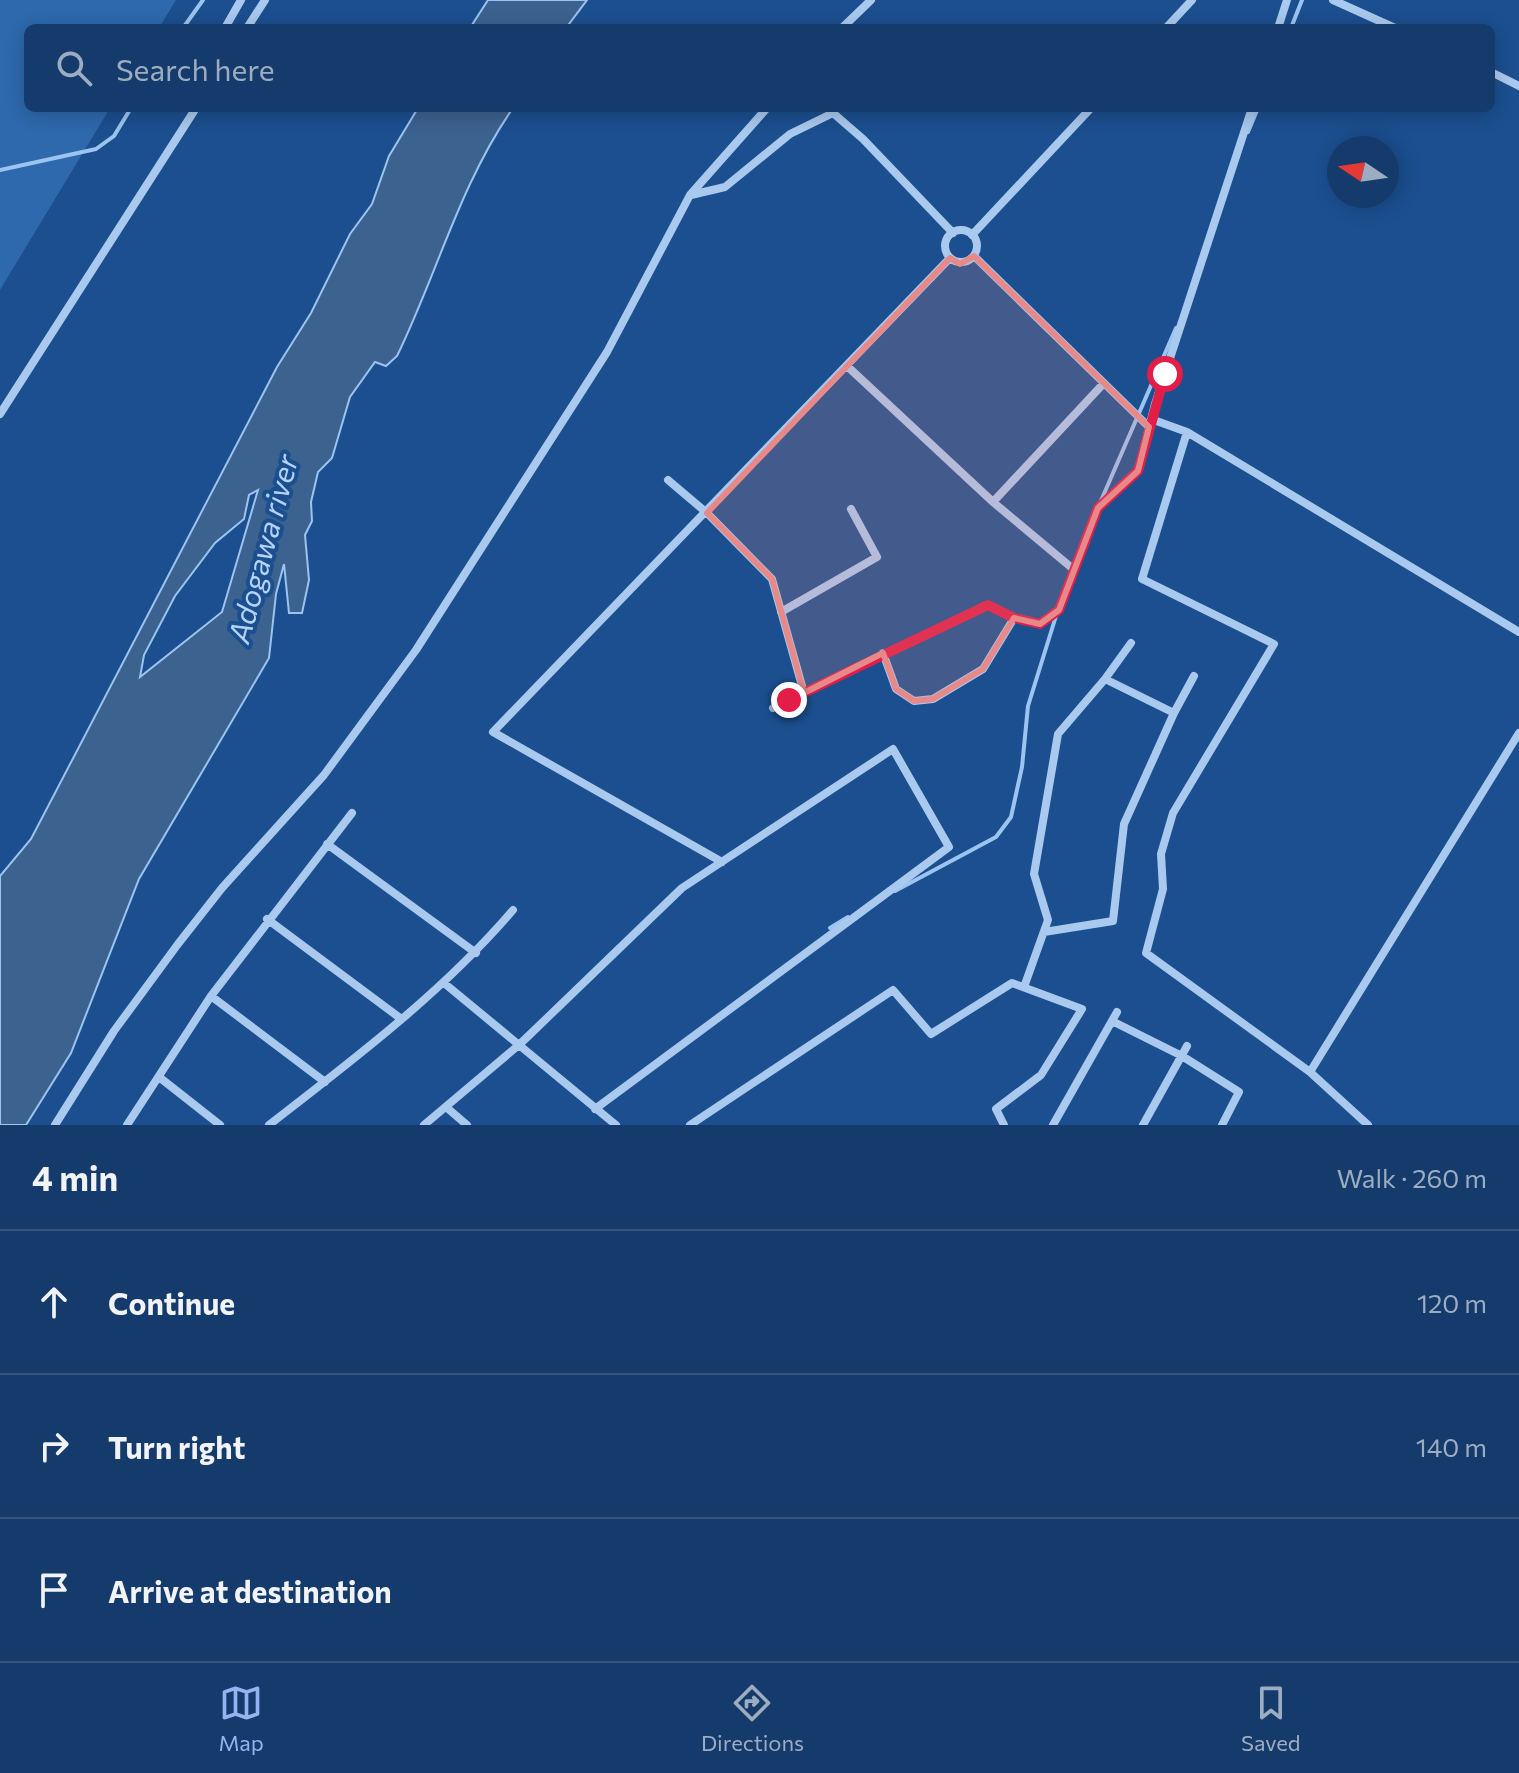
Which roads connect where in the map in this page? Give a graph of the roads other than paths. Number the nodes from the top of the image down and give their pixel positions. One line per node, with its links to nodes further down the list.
1 (241, 0): 7 (street)
2 (265, 0): 8 (street)
3 (871, 0): 9 (street)
4 (1192, 0): 10 (street)
5 (1287, 0): 11 (street)
6 (1333, 0): 12 (street)
7 (227, 24)
8 (250, 24)
9 (846, 24)
10 (1170, 24)
11 (1279, 24)
12 (1386, 24)
13 (1495, 74): 14 (street)
14 (1519, 86)
15 (192, 112): 26 (street)
16 (763, 112): 19 (street)
17 (1087, 112): 21 (street)
18 (1251, 112): 27 (street)
19 (690, 195): 20 (street); 66 (street)
20 (953, 233): 21 (street); 23 (street)
21 (972, 235): 22 (street)
22 (974, 256): 23 (street); 25 (street)
23 (950, 258): 24 (street)
24 (847, 366): 30 (street); 32 (street)
25 (1104, 383): 27 (street); 30 (street)
26 (0, 414)
27 (1150, 423): 28 (street); 33 (street)
28 (1187, 432): 36 (street); 61 (street)
29 (668, 480): 32 (street)
30 (993, 502): 33 (street)
31 (851, 509): 34 (street)
32 (707, 513): 34 (street); 47 (street)
33 (1072, 568): 35 (street)
34 (781, 612): 41 (street)
35 (1014, 618): 38 (street); 38 (street)
36 (1519, 632)
37 (1131, 643): 40 (street)
38 (883, 653): 41 (street)
39 (1194, 676): 43 (street)
40 (1105, 679): 43 (street); 50 (street)
41 (804, 693): 42 (street)
42 (773, 708)
43 (1174, 713): 50 (street)
44 (1519, 733): 61 (street)
45 (352, 813): 46 (street)
46 (327, 844): 49 (street); 51 (street)
47 (722, 862): 58 (street); 65 (street)
48 (513, 910): 51 (street)
49 (267, 919): 54 (street); 56 (street)
50 (1044, 932): 53 (street)
51 (476, 953): 52 (street)
52 (444, 983): 56 (street); 58 (street)
53 (1024, 987): 73 (street); 74 (street)
54 (211, 996): 62 (street); 63 (street)
55 (1117, 1012): 57 (street)
56 (400, 1018): 63 (street)
57 (1112, 1021): 60 (street); 75 (street)
58 (520, 1044): 64 (street); 65 (street)
59 (1187, 1046): 60 (street)
60 (1182, 1056): 76 (street); 77 (street)
61 (1310, 1072): 78 (street)
62 (159, 1077): 67 (street); 68 (street)
63 (325, 1082): 69 (street)
64 (446, 1107): 70 (street); 71 (street)
65 (595, 1109): 72 (street)
66 (55, 1125)
67 (127, 1125)
68 (220, 1125)
69 (269, 1125)
70 (424, 1125)
71 (467, 1125)
72 (616, 1125)
73 (690, 1125)
74 (1004, 1125)
75 (1053, 1125)
76 (1143, 1125)
77 (1222, 1125)
78 (1368, 1125)

